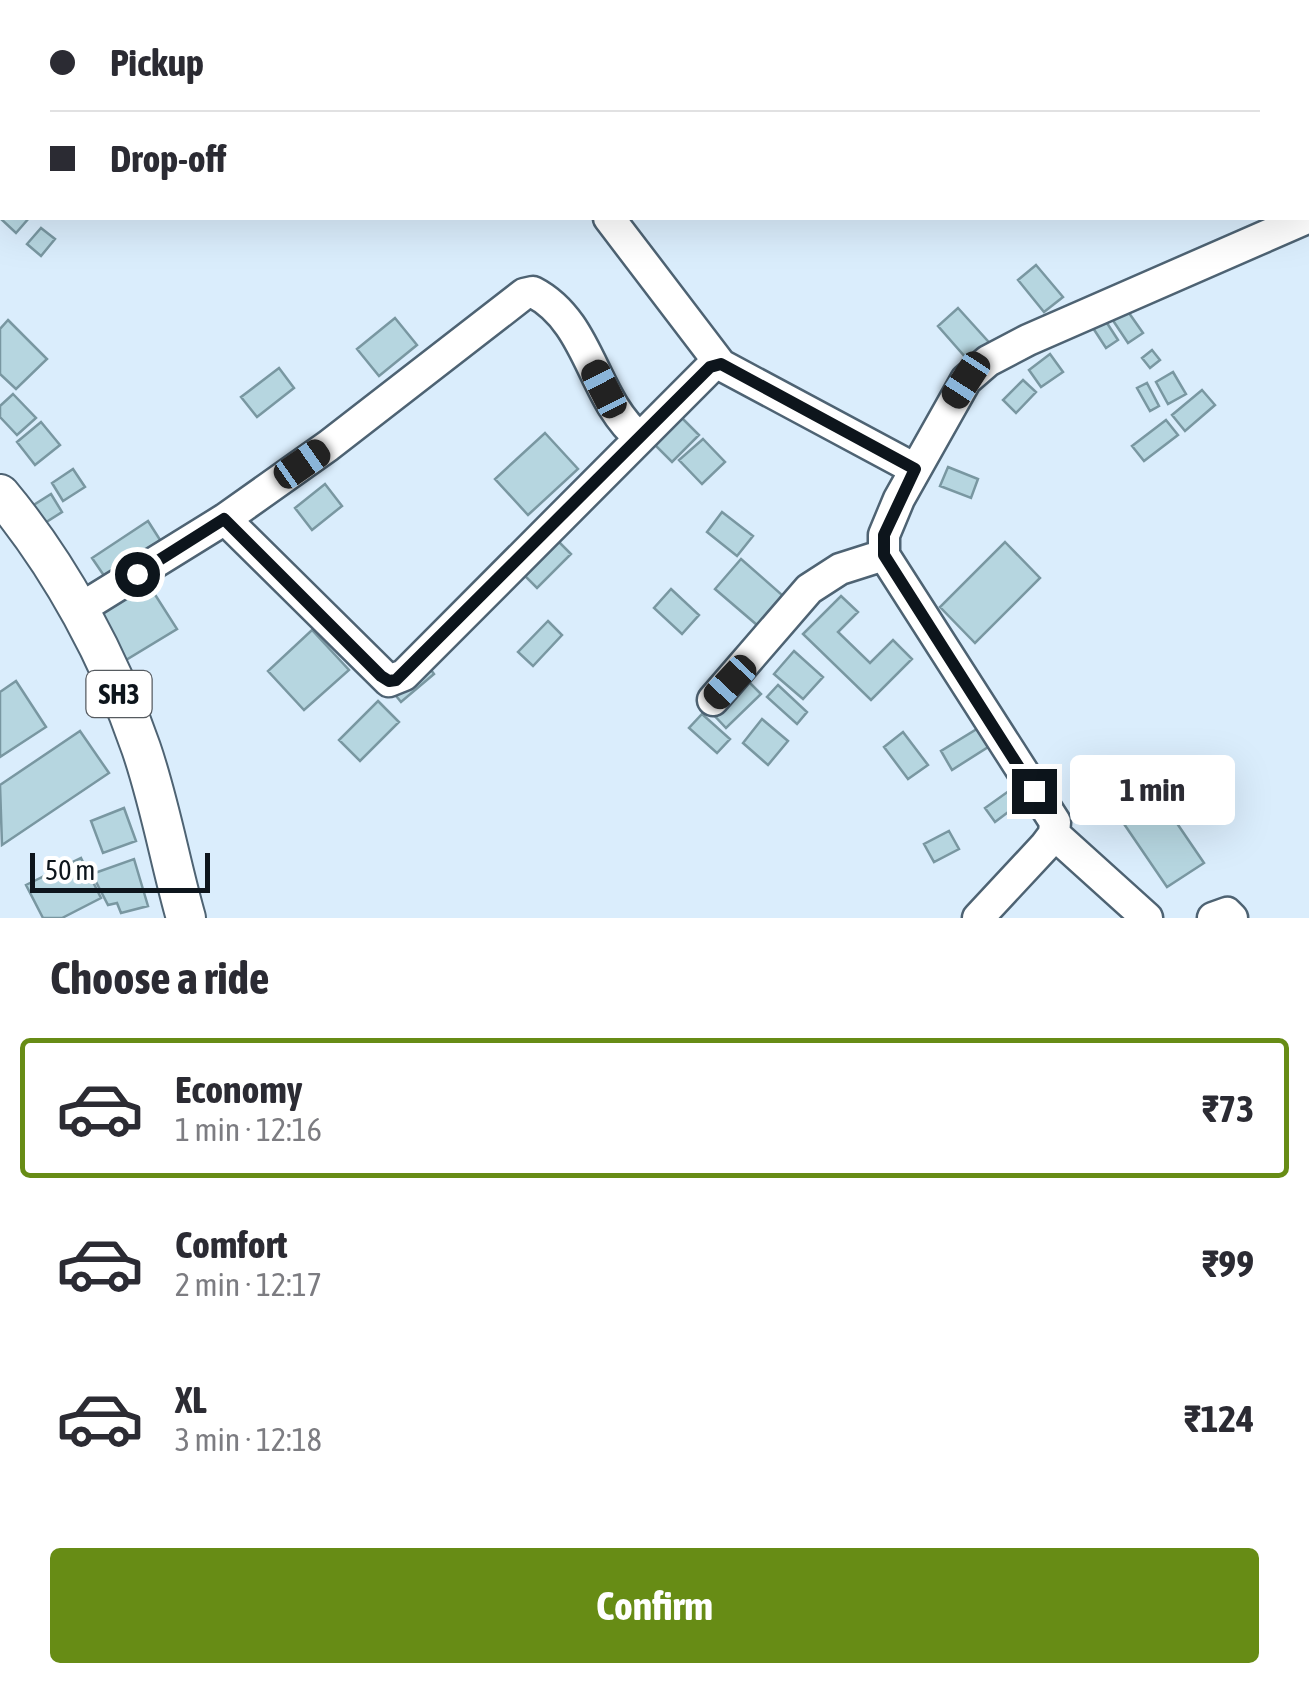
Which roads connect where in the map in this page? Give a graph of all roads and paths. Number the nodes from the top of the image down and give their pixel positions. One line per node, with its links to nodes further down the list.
1 (611, 220): 3 (street)
2 (1301, 220): 5 (street)
3 (721, 364): 4 (street); 5 (street)
4 (640, 438): 7 (street); 7 (street)
5 (915, 469): 8 (street)
6 (0, 494): 9 (main road, SH3)
7 (224, 519): 9 (street)
8 (884, 555): 10 (street); 11 (street)
9 (78, 610): 12 (main road, SH3)
10 (713, 700)
11 (1054, 834): 13 (street); 14 (street)
12 (186, 918)
13 (978, 918)
14 (1147, 918)
15 (1212, 918): 16 (street)
16 (1232, 918)

